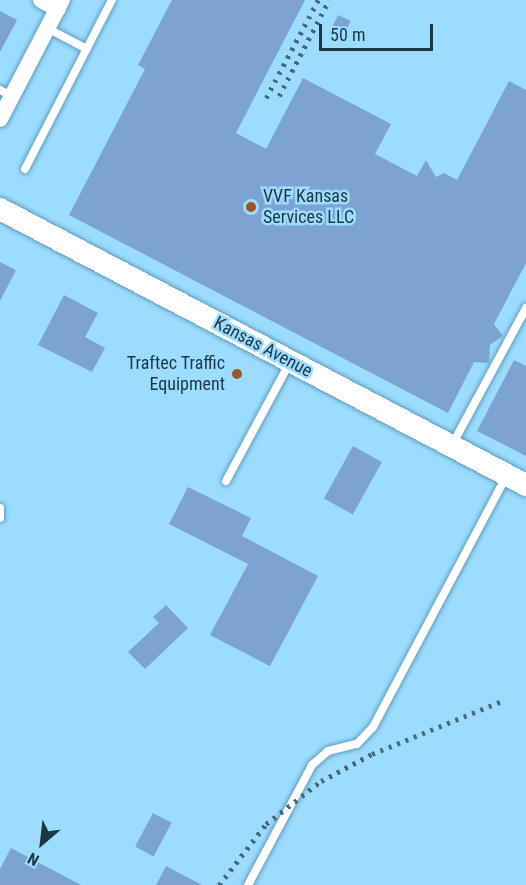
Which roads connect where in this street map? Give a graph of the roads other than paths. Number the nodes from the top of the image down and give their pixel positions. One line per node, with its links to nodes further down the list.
1 (41, 0): 3 (street)
2 (112, 0): 5 (lane)
3 (60, 4): 4 (street)
4 (47, 28): 5 (lane); 6 (street)
5 (87, 49): 8 (lane)
6 (6, 93): 7 (street)
7 (0, 119)
8 (26, 170)
9 (0, 209): 11 (main road, Kansas Avenue)
10 (526, 308): 12 (lane)
11 (290, 361): 12 (main road, Kansas Avenue); 13 (lane)
12 (451, 446): 14 (main road, Kansas Avenue)
13 (226, 481)
14 (516, 481): 17 (lane)
15 (0, 508): 16 (lane)
16 (0, 518)
17 (248, 885)

